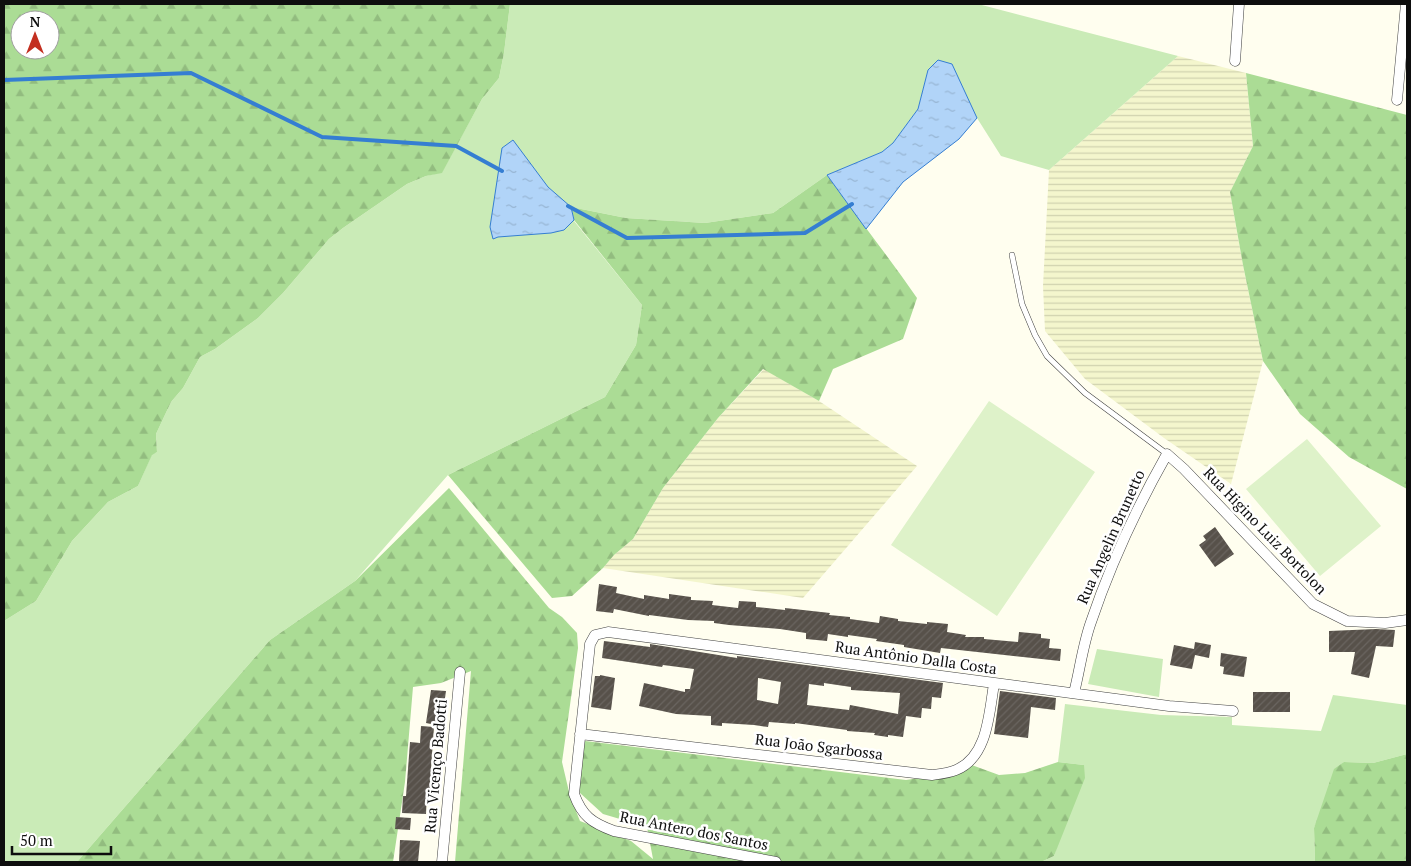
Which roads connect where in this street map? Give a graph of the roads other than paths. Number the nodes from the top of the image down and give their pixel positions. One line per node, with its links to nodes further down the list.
1 (1239, 4): 3 (street)
2 (1406, 4): 4 (street)
3 (1235, 61)
4 (1396, 100)
5 (1012, 255): 6 (lane)
6 (1167, 454): 7 (street, Rua Higino Luiz Bortolon); 11 (street, Rua Angelin Brunetto)
7 (1407, 620)
8 (595, 635): 10 (street, Rua Antônio Dalla Costa); 13 (street, Rua Antero dos Santos)
9 (460, 672): 14 (street, Rua Vicenço Badotti)
10 (994, 684): 11 (street, Rua Antônio Dalla Costa); 13 (street, Rua João Sgarbossa)
11 (1074, 692): 12 (street, Rua Antônio Dalla Costa)
12 (1233, 711)
13 (580, 734): 15 (street, Rua Antero dos Santos)
14 (442, 862)
15 (776, 862)

